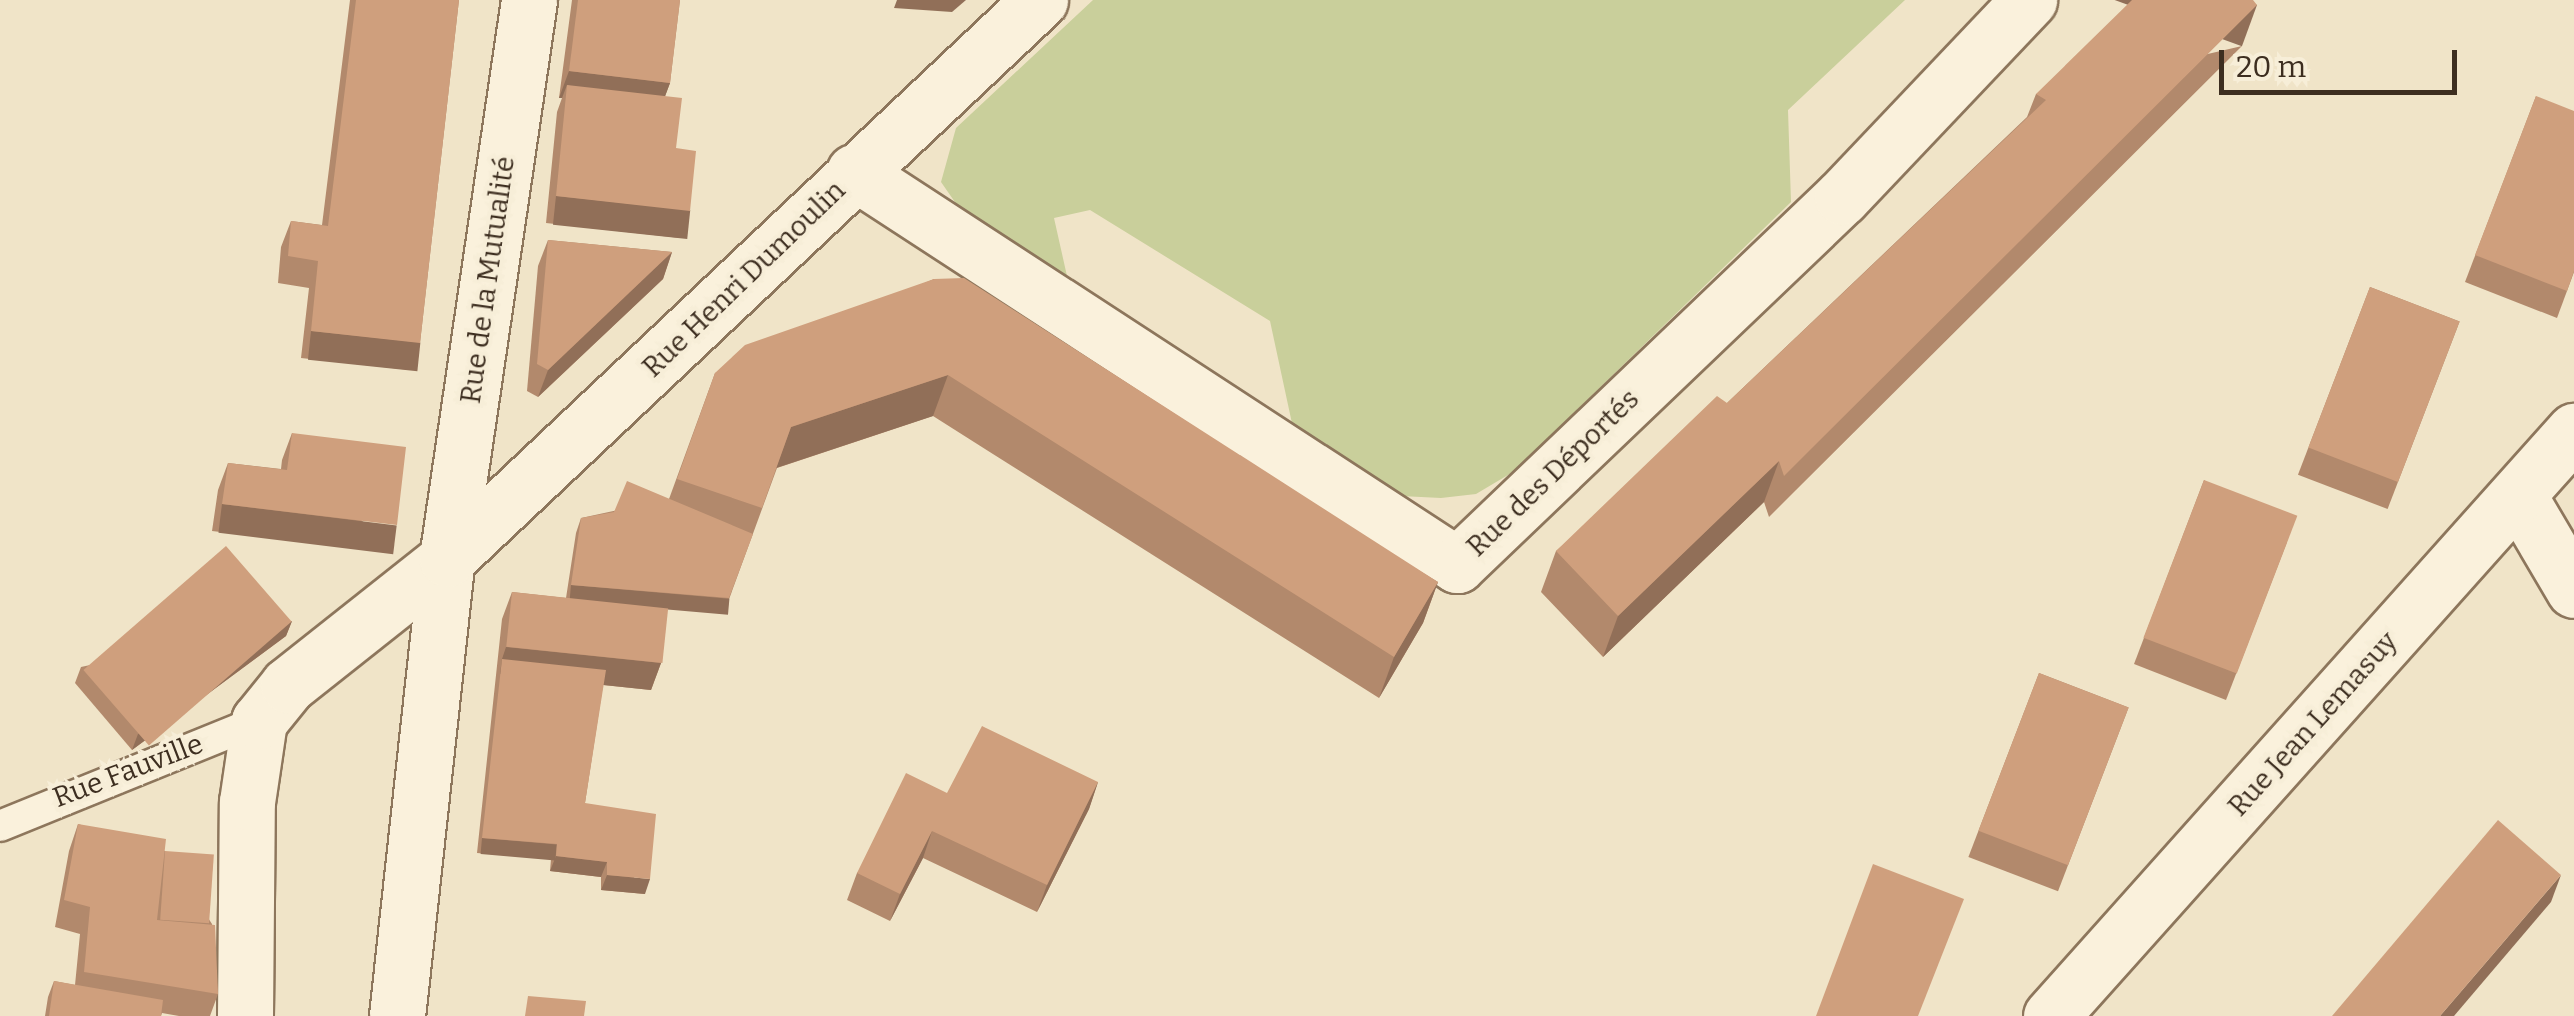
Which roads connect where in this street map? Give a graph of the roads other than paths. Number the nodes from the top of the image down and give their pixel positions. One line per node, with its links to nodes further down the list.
1 (528, 0): 7 (street, Rue de la Mutualité)
2 (1040, 0): 4 (street, Rue Henri Dumoulin)
3 (2029, 0): 4 (street, Rue des Déportés)
4 (854, 172): 7 (street, Rue Henri Dumoulin)
5 (2574, 431): 6 (street, Rue Jean Lemasuy)
6 (2518, 495): 8 (street); 13 (street, Rue Jean Lemasuy)
7 (447, 559): 9 (street); 12 (street, Rue de la Mutualité)
8 (2574, 590)
9 (259, 721): 10 (lane, Rue Fauville); 11 (street)
10 (0, 826)
11 (245, 1016)
12 (397, 1016)
13 (2051, 1016)

